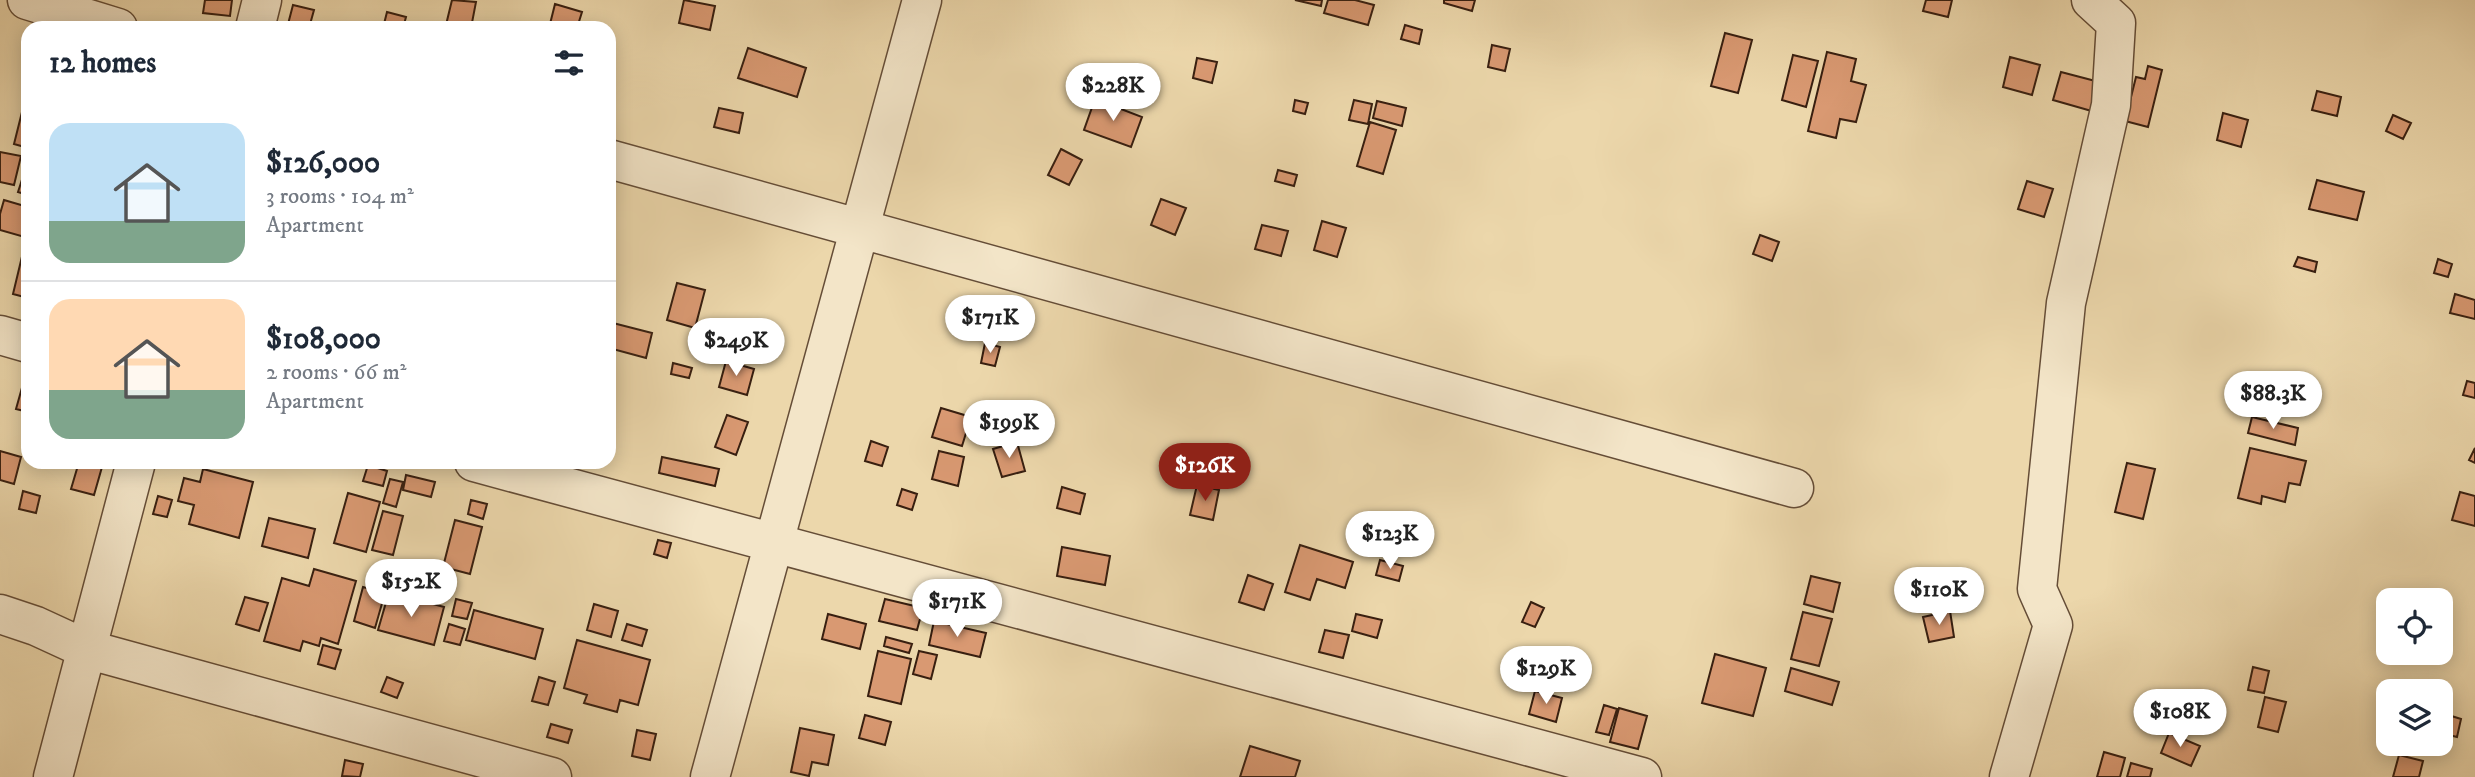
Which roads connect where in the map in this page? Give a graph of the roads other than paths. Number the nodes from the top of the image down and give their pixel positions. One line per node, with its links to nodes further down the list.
1 (27, 0): 5 (street)
2 (262, 0): 6 (street)
3 (922, 0): 8 (street)
4 (2091, 0): 21 (street)
5 (95, 21)
6 (257, 21)
7 (616, 161): 8 (street)
8 (858, 228): 13 (street); 14 (street)
9 (0, 335): 10 (street)
10 (21, 341)
11 (133, 469): 16 (street)
12 (500, 469): 14 (street)
13 (1794, 488)
14 (774, 542): 19 (street); 20 (street)
15 (0, 614): 16 (street)
16 (86, 649): 17 (street); 18 (street)
17 (53, 777)
18 (552, 777)
19 (710, 777)
20 (1642, 777)
21 (2009, 777)

